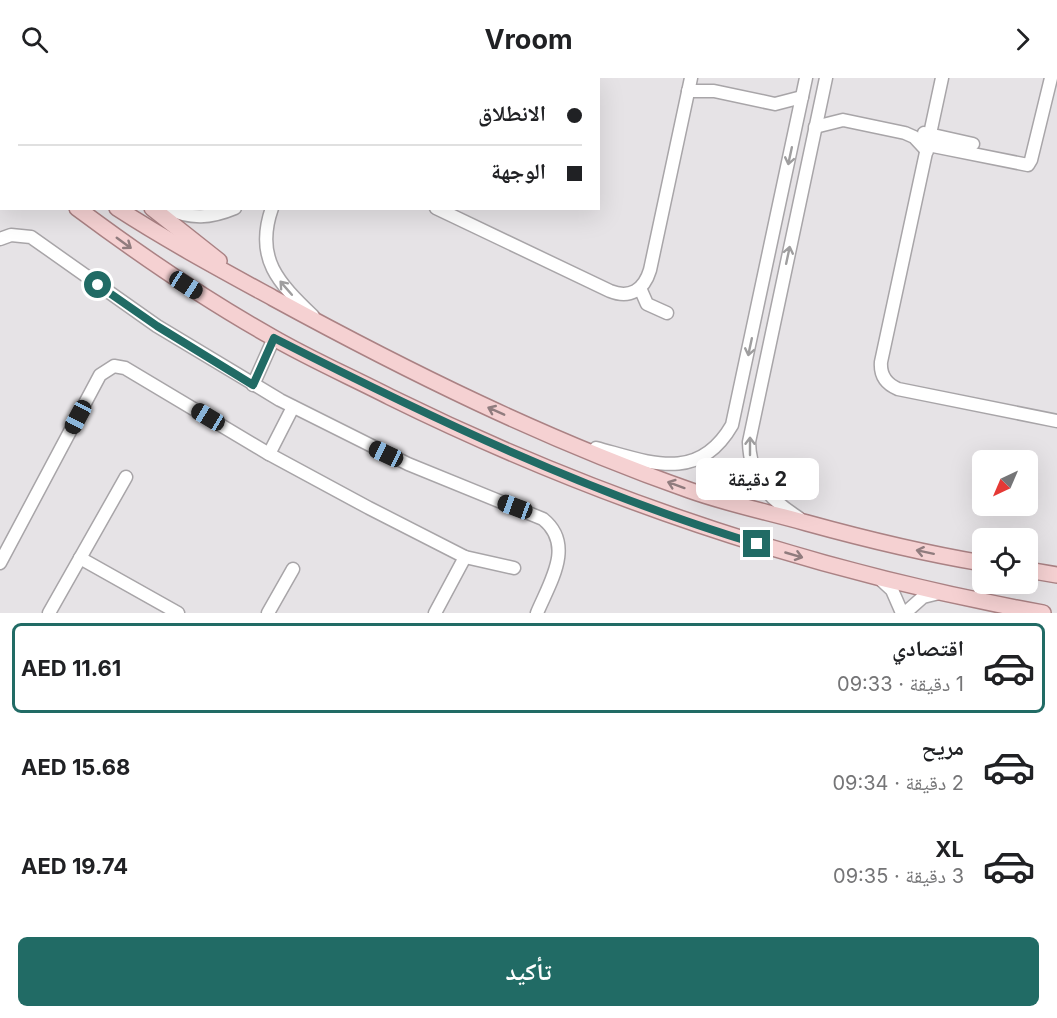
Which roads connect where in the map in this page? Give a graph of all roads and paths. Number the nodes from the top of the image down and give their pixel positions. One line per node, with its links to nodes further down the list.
1 (691, 78): 7 (street)
2 (698, 78): 8 (street)
3 (806, 78): 9 (street)
4 (826, 78): 10 (street)
5 (942, 78): 15 (street)
6 (1051, 78): 15 (street)
7 (688, 91): 8 (street); 25 (street)
8 (714, 91): 11 (street)
9 (802, 97): 11 (street); 13 (street)
10 (821, 99): 12 (street); 14 (street)
11 (776, 104): 13 (street)
12 (843, 120): 14 (street); 15 (street)
13 (797, 123): 33 (street, one-way to 33)
14 (815, 127): 36 (street, one-way to 14)
15 (928, 143): 16 (street); 32 (street)
16 (973, 144)
17 (80, 210): 29 (main road, one-way to 29)
18 (120, 210): 26 (main road)
19 (154, 210): 26 (main road)
20 (173, 210): 21 (street)
21 (229, 210)
22 (272, 210): 28 (street, one-way to 22)
23 (440, 210): 25 (street)
24 (0, 239): 30 (street)
25 (640, 288): 27 (street)
26 (271, 297): 28 (main road)
27 (667, 313)
28 (327, 329): 33 (main road, one-way to 28)
29 (274, 338): 30 (street); 45 (main road, one-way to 45)
30 (253, 385): 31 (street)
31 (293, 407): 34 (street); 51 (street)
32 (1057, 422)
33 (565, 441): 36 (main road, one-way to 33)
34 (269, 454): 37 (street); 40 (street)
35 (126, 477): 38 (street)
36 (806, 522): 39 (main road, one-way to 36)
37 (465, 557): 41 (street); 50 (street)
38 (80, 558): 47 (street); 48 (street)
39 (972, 561)
40 (0, 563)
41 (514, 568)
42 (293, 569): 49 (street)
43 (1038, 572): 44 (main road)
44 (1057, 575)
45 (878, 578): 46 (main road); 52 (street)
46 (940, 592): 52 (street); 53 (main road)
47 (49, 613)
48 (178, 613)
49 (268, 613)
50 (435, 613)
51 (537, 613)
52 (904, 613)
53 (1043, 613)

